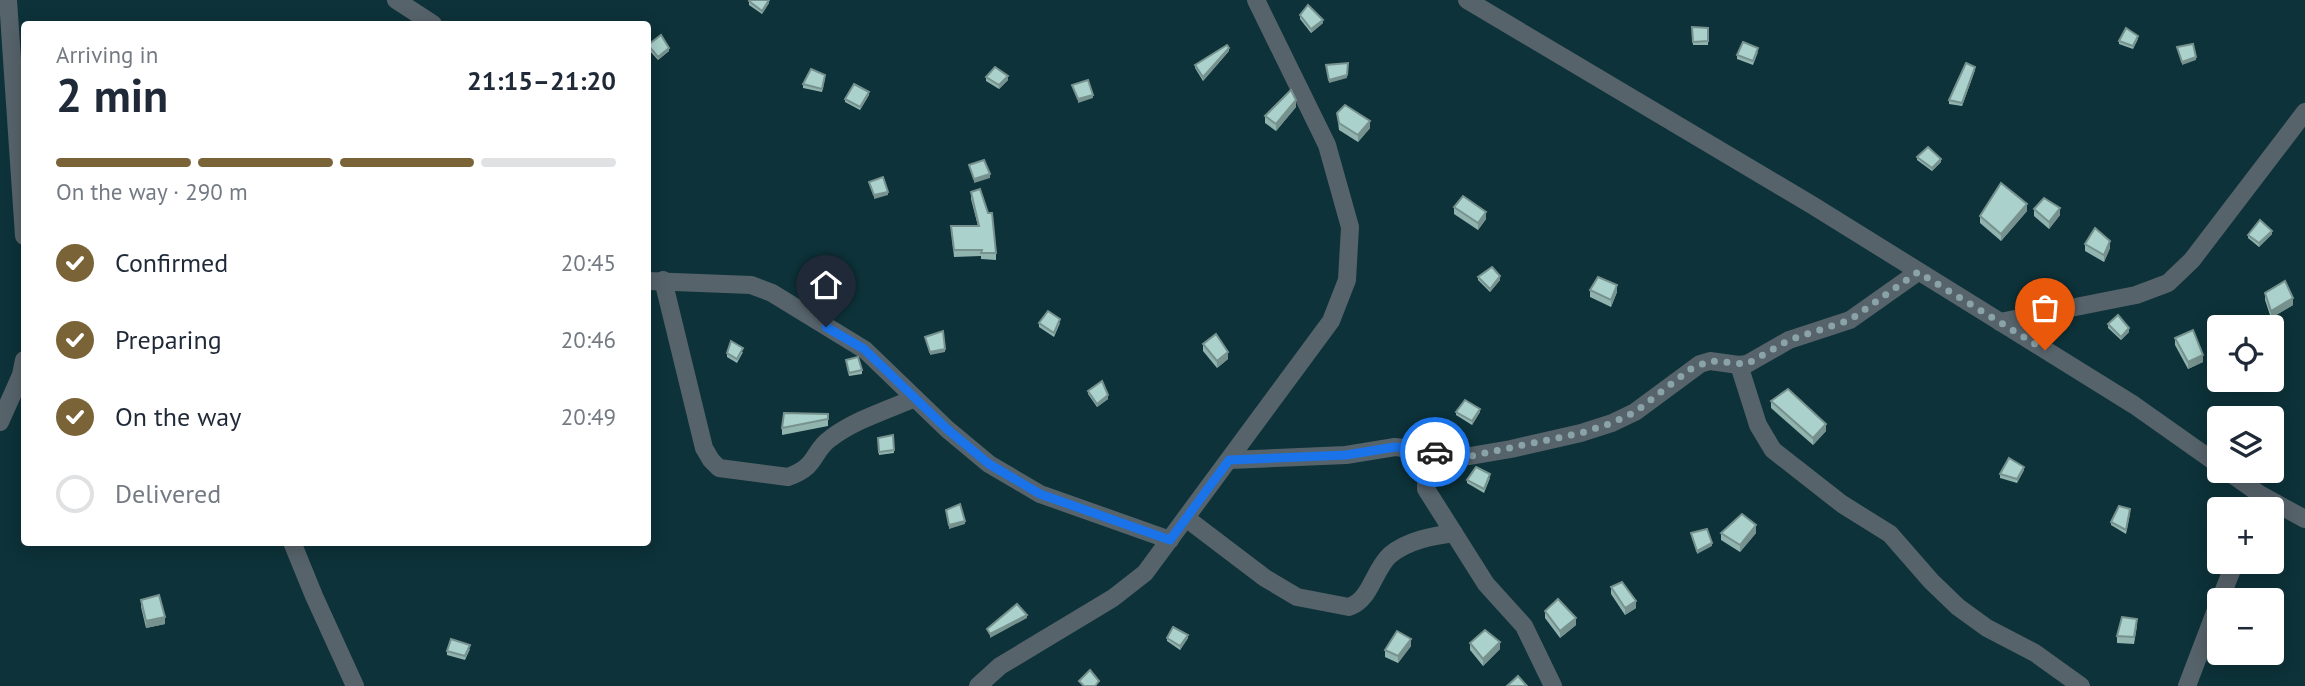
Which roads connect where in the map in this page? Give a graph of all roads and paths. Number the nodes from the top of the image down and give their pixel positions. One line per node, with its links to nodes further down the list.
1 (8, 0): 7 (street)
2 (396, 0): 5 (street)
3 (1256, 0): 17 (street)
4 (1467, 0): 8 (street)
5 (428, 21)
6 (2305, 112): 10 (street)
7 (21, 192)
8 (1918, 272): 10 (street); 11 (street)
9 (655, 280): 13 (street); 13 (street)
10 (2000, 323): 16 (street)
11 (1739, 365): 15 (street); 30 (street)
12 (21, 375): 14 (street)
13 (915, 398): 24 (street)
14 (0, 422)
15 (1434, 452): 17 (street); 23 (street)
16 (2207, 457)
17 (1229, 460): 21 (street)
18 (2239, 483): 19 (street)
19 (2253, 497)
20 (2284, 511): 22 (street)
21 (1186, 518): 23 (street); 24 (street)
22 (2305, 519)
23 (1454, 533): 29 (street)
24 (1170, 540): 28 (street)
25 (294, 546): 27 (street)
26 (2207, 632): 31 (street)
27 (355, 686)
28 (978, 686)
29 (1553, 686)
30 (2081, 686)
31 (2186, 686)

